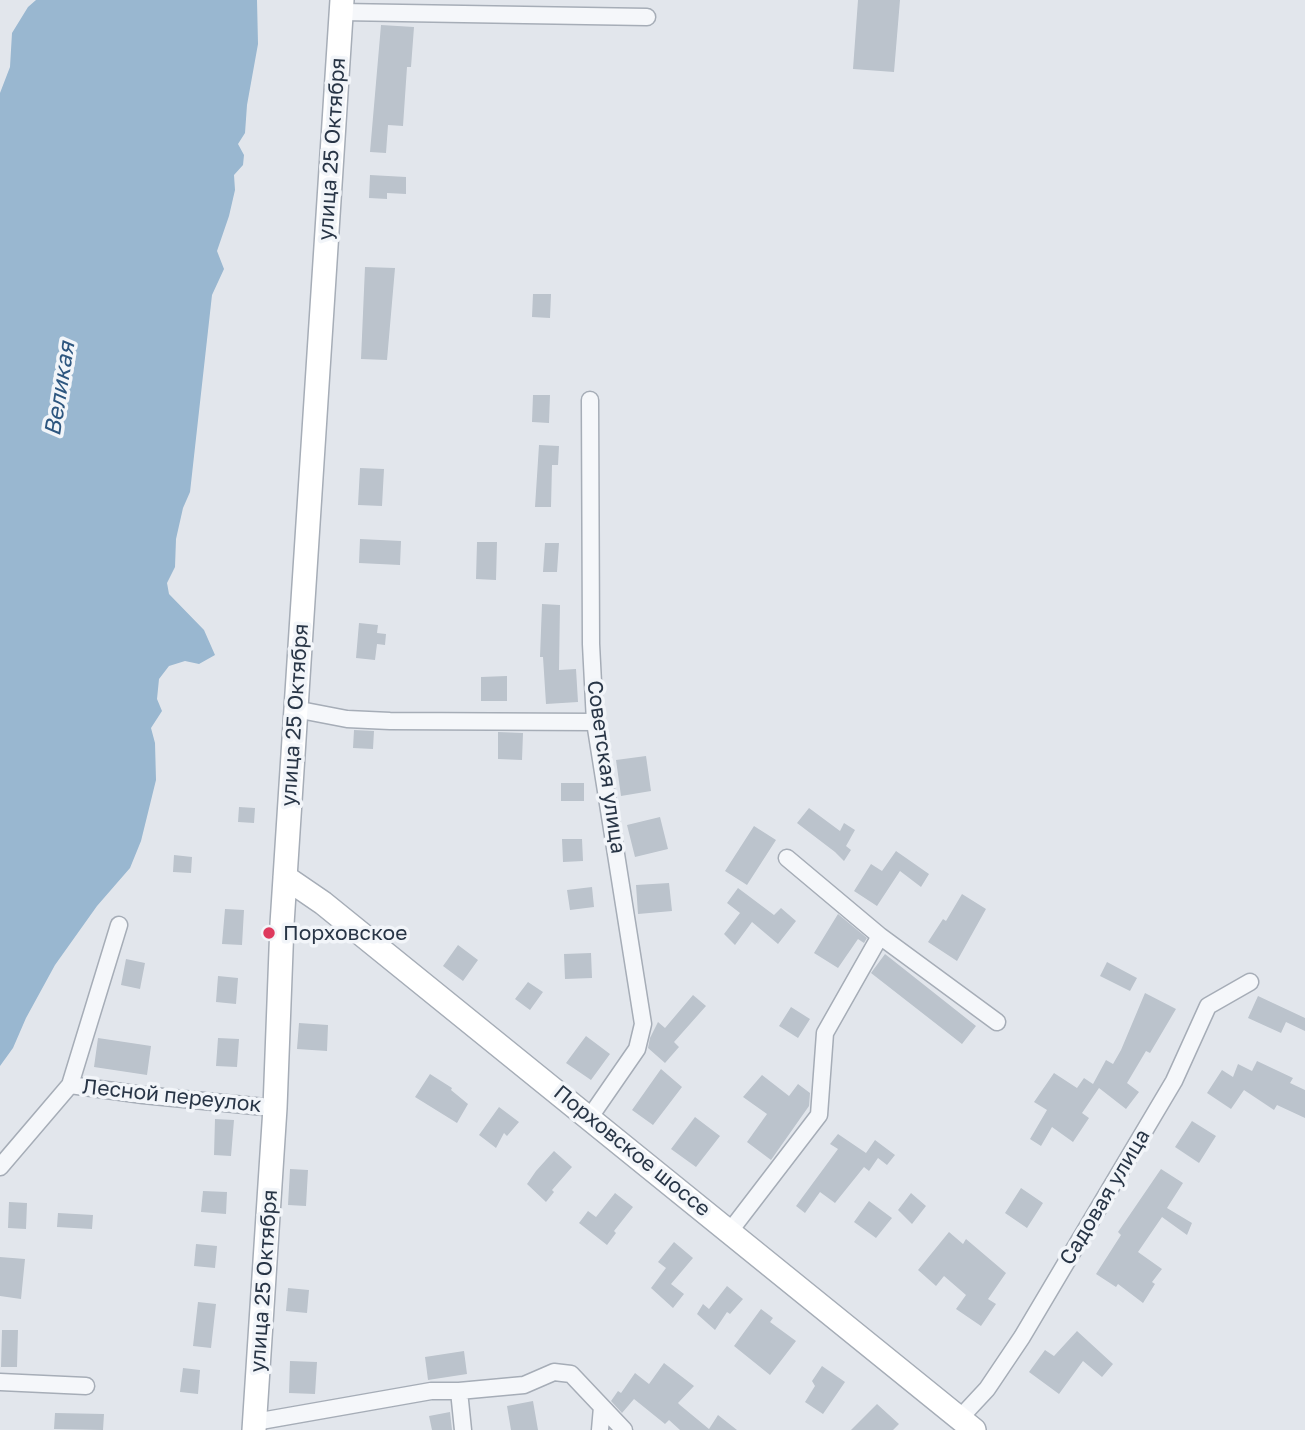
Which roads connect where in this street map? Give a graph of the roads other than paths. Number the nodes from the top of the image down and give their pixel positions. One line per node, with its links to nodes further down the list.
1 (342, 6): 2 (street); 4 (main road, улица 25 Октября)
2 (647, 17)
3 (590, 400): 5 (street, Советская улица)
4 (295, 709): 5 (street); 7 (main road, улица 25 Октября)
5 (596, 722): 14 (street, Советская улица)
6 (787, 858): 9 (street)
7 (285, 877): 13 (main road, улица 25 Октября); 14 (main road, Порховское шоссе)
8 (119, 925): 12 (street, Лесной переулок)
9 (880, 936): 11 (street); 16 (street)
10 (1251, 982): 21 (street, Садовая улица)
11 (997, 1022)
12 (70, 1085): 13 (street, Лесной переулок); 15 (street, Лесной переулок)
13 (275, 1108): 22 (main road, улица 25 Октября)
14 (590, 1117): 16 (main road, Порховское шоссе)
15 (0, 1167)
16 (730, 1231): 21 (main road, Порховское шоссе)
17 (0, 1382): 18 (street)
18 (86, 1387)
19 (459, 1391): 20 (street); 22 (street); 23 (street)
20 (602, 1407): 24 (street); 25 (street)
21 (967, 1424)
22 (255, 1426)
23 (463, 1430)
24 (600, 1430)
25 (624, 1430)

